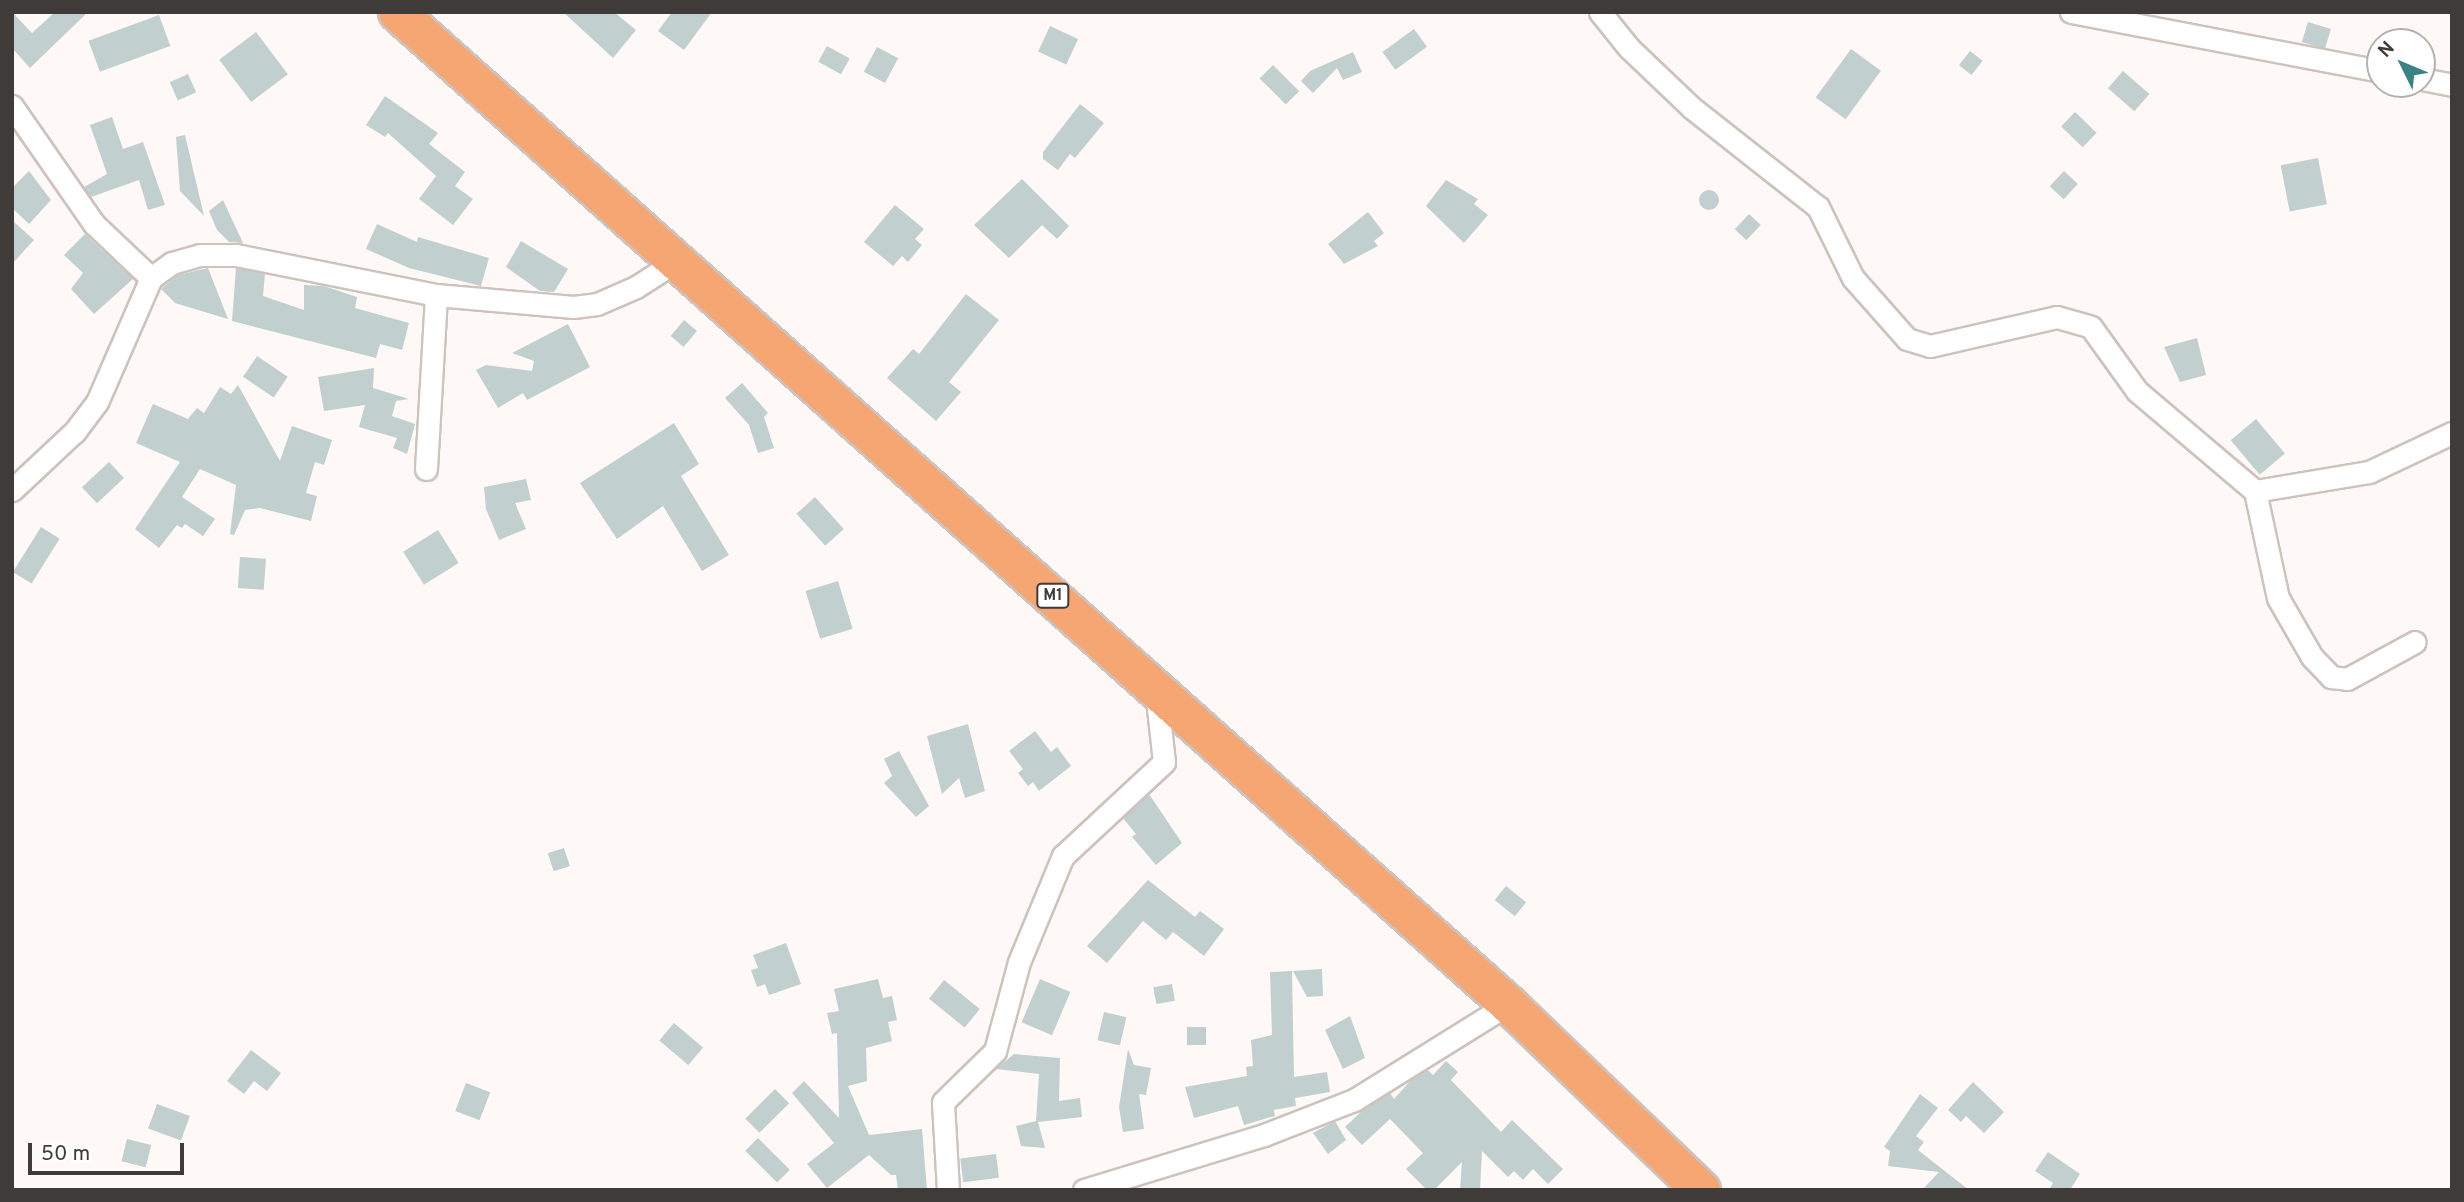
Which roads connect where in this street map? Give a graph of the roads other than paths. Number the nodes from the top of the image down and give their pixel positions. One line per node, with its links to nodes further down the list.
1 (397, 12): 6 (highway, M1)
2 (1600, 12): 12 (street)
3 (2071, 12): 4 (street)
4 (2366, 68)
5 (12, 106): 7 (street)
6 (678, 260): 8 (street); 14 (highway, M1)
7 (150, 278): 8 (street); 11 (street)
8 (436, 295): 10 (street)
9 (2452, 433): 12 (street)
10 (426, 469)
11 (12, 490)
12 (2255, 491): 13 (street)
13 (2415, 642)
14 (1155, 688): 15 (highway, M1); 16 (street)
15 (1508, 1004): 17 (street); 18 (highway, M1)
16 (948, 1190)
17 (1084, 1190)
18 (1701, 1190)

